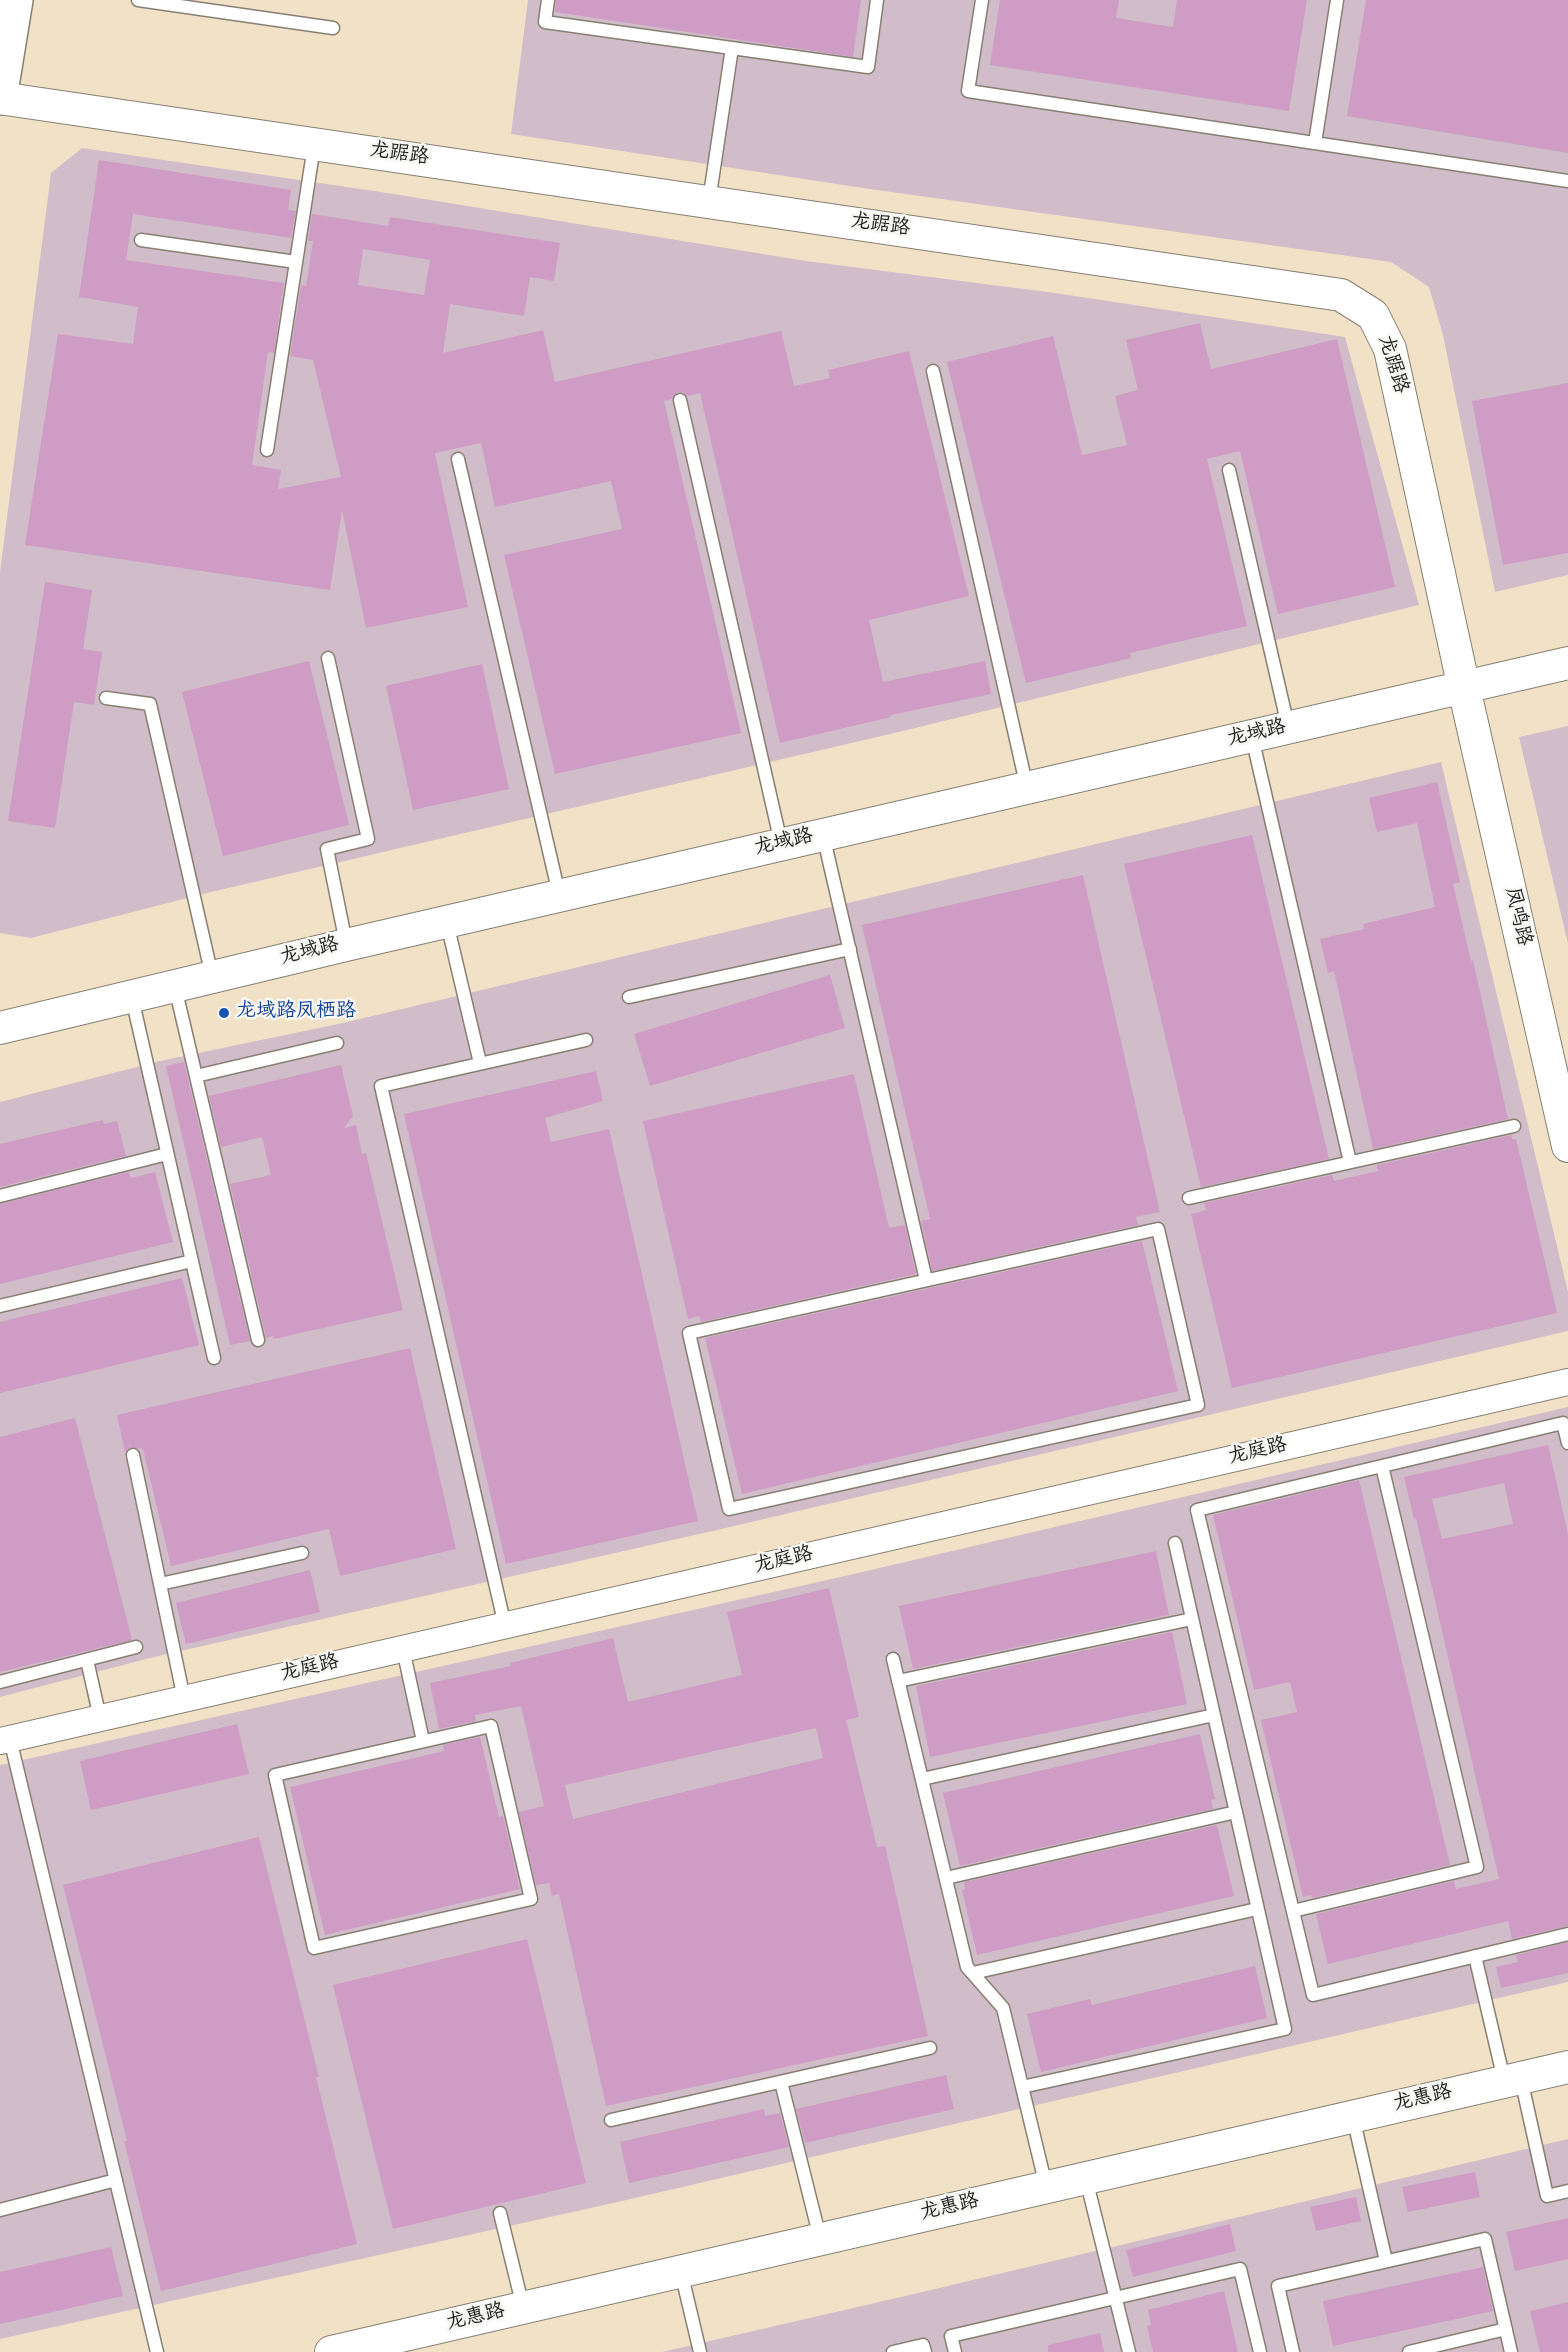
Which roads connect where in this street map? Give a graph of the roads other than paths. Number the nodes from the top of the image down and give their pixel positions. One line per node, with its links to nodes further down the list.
1 (16, 0): 9 (main road)
2 (138, 0): 7 (lane)
3 (548, 0): 8 (lane)
4 (877, 0): 8 (lane)
5 (982, 0): 10 (lane)
6 (1338, 0): 10 (lane)
7 (333, 28)
8 (732, 48): 13 (lane)
9 (0, 98): 11 (street, 龙踞路)
10 (1315, 143): 12 (lane)
11 (315, 144): 13 (street, 龙踞路); 15 (lane)
12 (1568, 181)
13 (709, 202): 23 (street, 龙踞路)
14 (141, 240): 15 (lane)
15 (296, 262): 18 (lane)
16 (933, 371): 27 (lane)
17 (680, 400): 29 (lane)
18 (267, 450)
19 (458, 459): 30 (lane)
20 (1229, 470): 25 (lane)
21 (328, 658): 32 (lane)
22 (1568, 663): 23 (street, 龙域路)
23 (1464, 688): 25 (street, 龙域路); 44 (street, 凤鸣路)
24 (106, 698): 34 (lane)
25 (1289, 728): 26 (street, 龙域路)
26 (1252, 737): 27 (street, 龙域路); 46 (lane)
27 (1027, 788): 28 (street, 龙域路)
28 (823, 835): 29 (street, 龙域路); 33 (lane)
29 (781, 844): 30 (street, 龙域路)
30 (559, 896): 31 (street, 龙域路)
31 (446, 921): 32 (street, 龙域路); 41 (lane)
32 (346, 945): 34 (street, 龙域路)
33 (850, 949): 37 (lane); 50 (lane)
34 (212, 977): 35 (street, 龙域路)
35 (175, 986): 36 (street, 龙域路); 42 (lane)
36 (132, 996): 38 (street, 龙域路); 45 (lane)
37 (629, 997)
38 (0, 1028)
39 (586, 1040): 41 (lane)
40 (337, 1043): 42 (lane)
41 (480, 1063): 62 (lane)
42 (196, 1076): 52 (lane)
43 (1514, 1126): 46 (lane)
44 (1568, 1146)
45 (167, 1154): 47 (lane); 49 (lane)
46 (1350, 1162): 48 (lane)
47 (0, 1196)
48 (1189, 1198)
49 (192, 1260): 51 (lane); 53 (lane)
50 (926, 1280): 50 (lane)
51 (0, 1306)
52 (258, 1340)
53 (214, 1358)
54 (1568, 1382): 62 (street, 龙庭路)
55 (1568, 1443): 57 (lane)
56 (133, 1455): 60 (lane)
57 (1382, 1466): 78 (lane); 78 (lane)
58 (1174, 1543): 61 (lane)
59 (302, 1553): 60 (lane)
60 (160, 1584): 69 (lane)
61 (1192, 1619): 67 (lane); 70 (lane)
62 (505, 1626): 64 (street, 龙庭路)
63 (136, 1647): 66 (lane)
64 (403, 1649): 69 (street, 龙庭路); 73 (lane)
65 (893, 1659): 67 (lane)
66 (87, 1660): 68 (lane); 71 (lane)
67 (898, 1681): 74 (lane)
68 (0, 1682)
69 (184, 1699): 71 (street, 龙庭路)
70 (1214, 1715): 74 (lane); 75 (lane)
71 (100, 1718): 72 (street, 龙庭路)
72 (5, 1740): 90 (lane)
73 (423, 1741): 73 (lane)
74 (922, 1779): 76 (lane)
75 (1236, 1812): 76 (lane); 77 (lane)
76 (946, 1878): 81 (lane)
77 (1257, 1909): 81 (lane); 86 (lane)
78 (1293, 1911): 80 (lane)
79 (1568, 1934): 80 (lane)
80 (1475, 1956): 84 (lane)
81 (973, 1973): 86 (lane)
82 (930, 2048): 85 (lane)
83 (1568, 2067): 84 (street, 龙惠路)
84 (1512, 2080): 87 (street, 龙惠路); 92 (lane)
85 (782, 2082): 88 (lane); 95 (lane)
86 (1022, 2087): 91 (lane)
87 (1353, 2116): 89 (street, 龙惠路); 96 (lane)
88 (611, 2120)
89 (1086, 2178): 91 (street, 龙惠路); 98 (lane)
90 (116, 2180): 93 (lane); 102 (lane)
91 (1046, 2187): 95 (street, 龙惠路)
92 (1568, 2192)
93 (0, 2210)
94 (500, 2213): 99 (lane)
95 (820, 2239): 97 (street, 龙惠路)
96 (1386, 2261): 100 (lane); 110 (lane)
97 (681, 2272): 99 (street, 龙惠路); 104 (lane)
98 (1115, 2298): 107 (lane); 108 (lane); 109 (lane)
99 (523, 2308): 101 (street, 龙惠路)
100 (1506, 2329): 111 (lane); 112 (lane)
101 (365, 2348): 103 (street, 龙惠路)
102 (157, 2352)
103 (331, 2352)
104 (700, 2352)
105 (893, 2352): 106 (lane)
106 (925, 2352)
107 (955, 2352)
108 (1129, 2352)
109 (1260, 2352)
110 (1293, 2352)
111 (1408, 2352)
112 (1511, 2352)

